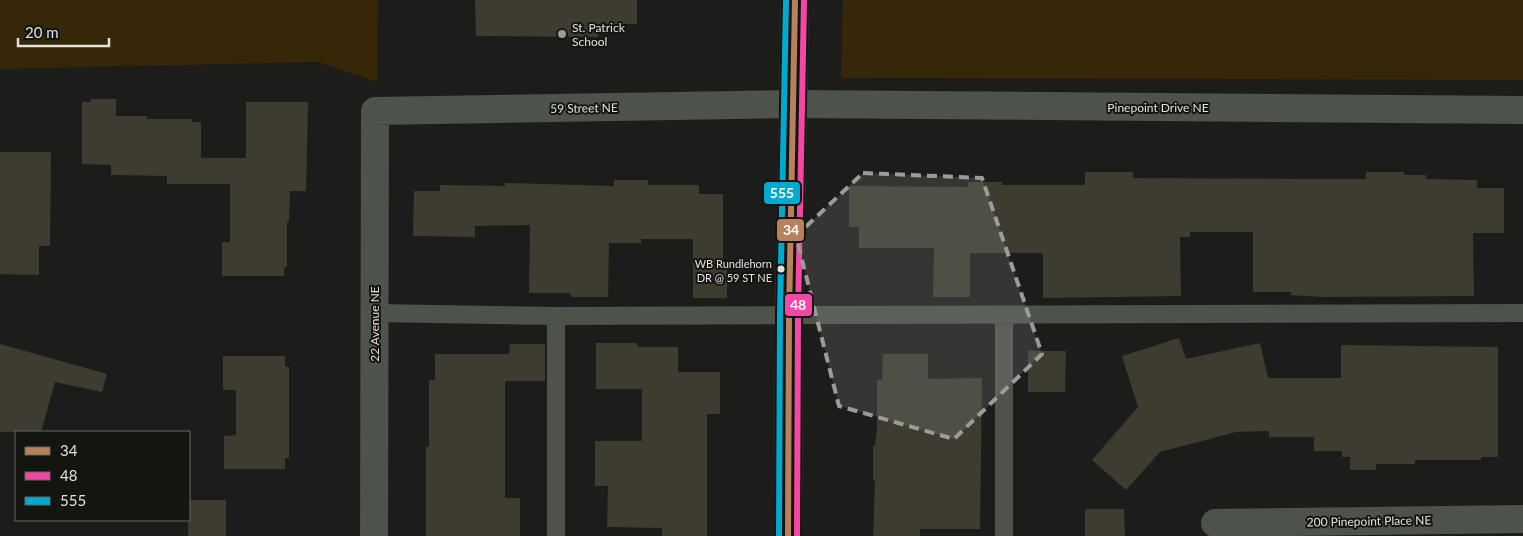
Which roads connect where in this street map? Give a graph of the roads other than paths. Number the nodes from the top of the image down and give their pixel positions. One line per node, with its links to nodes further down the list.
1 (795, 0): 2 (street)
2 (793, 104): 3 (street, Pinepoint Drive NE); 4 (street, 59 Street NE); 8 (street)
3 (1523, 110)
4 (375, 111): 6 (street, 22 Avenue NE)
5 (1523, 312): 9 (lane)
6 (374, 313): 7 (lane); 12 (street, 22 Avenue NE)
7 (556, 316): 8 (lane); 13 (lane)
8 (788, 316): 9 (lane); 14 (street)
9 (1004, 316): 15 (lane)
10 (1523, 519): 11 (street, 200 Pinepoint Place NE)
11 (1215, 523)
12 (374, 536)
13 (556, 536)
14 (788, 536)
15 (1004, 536)

